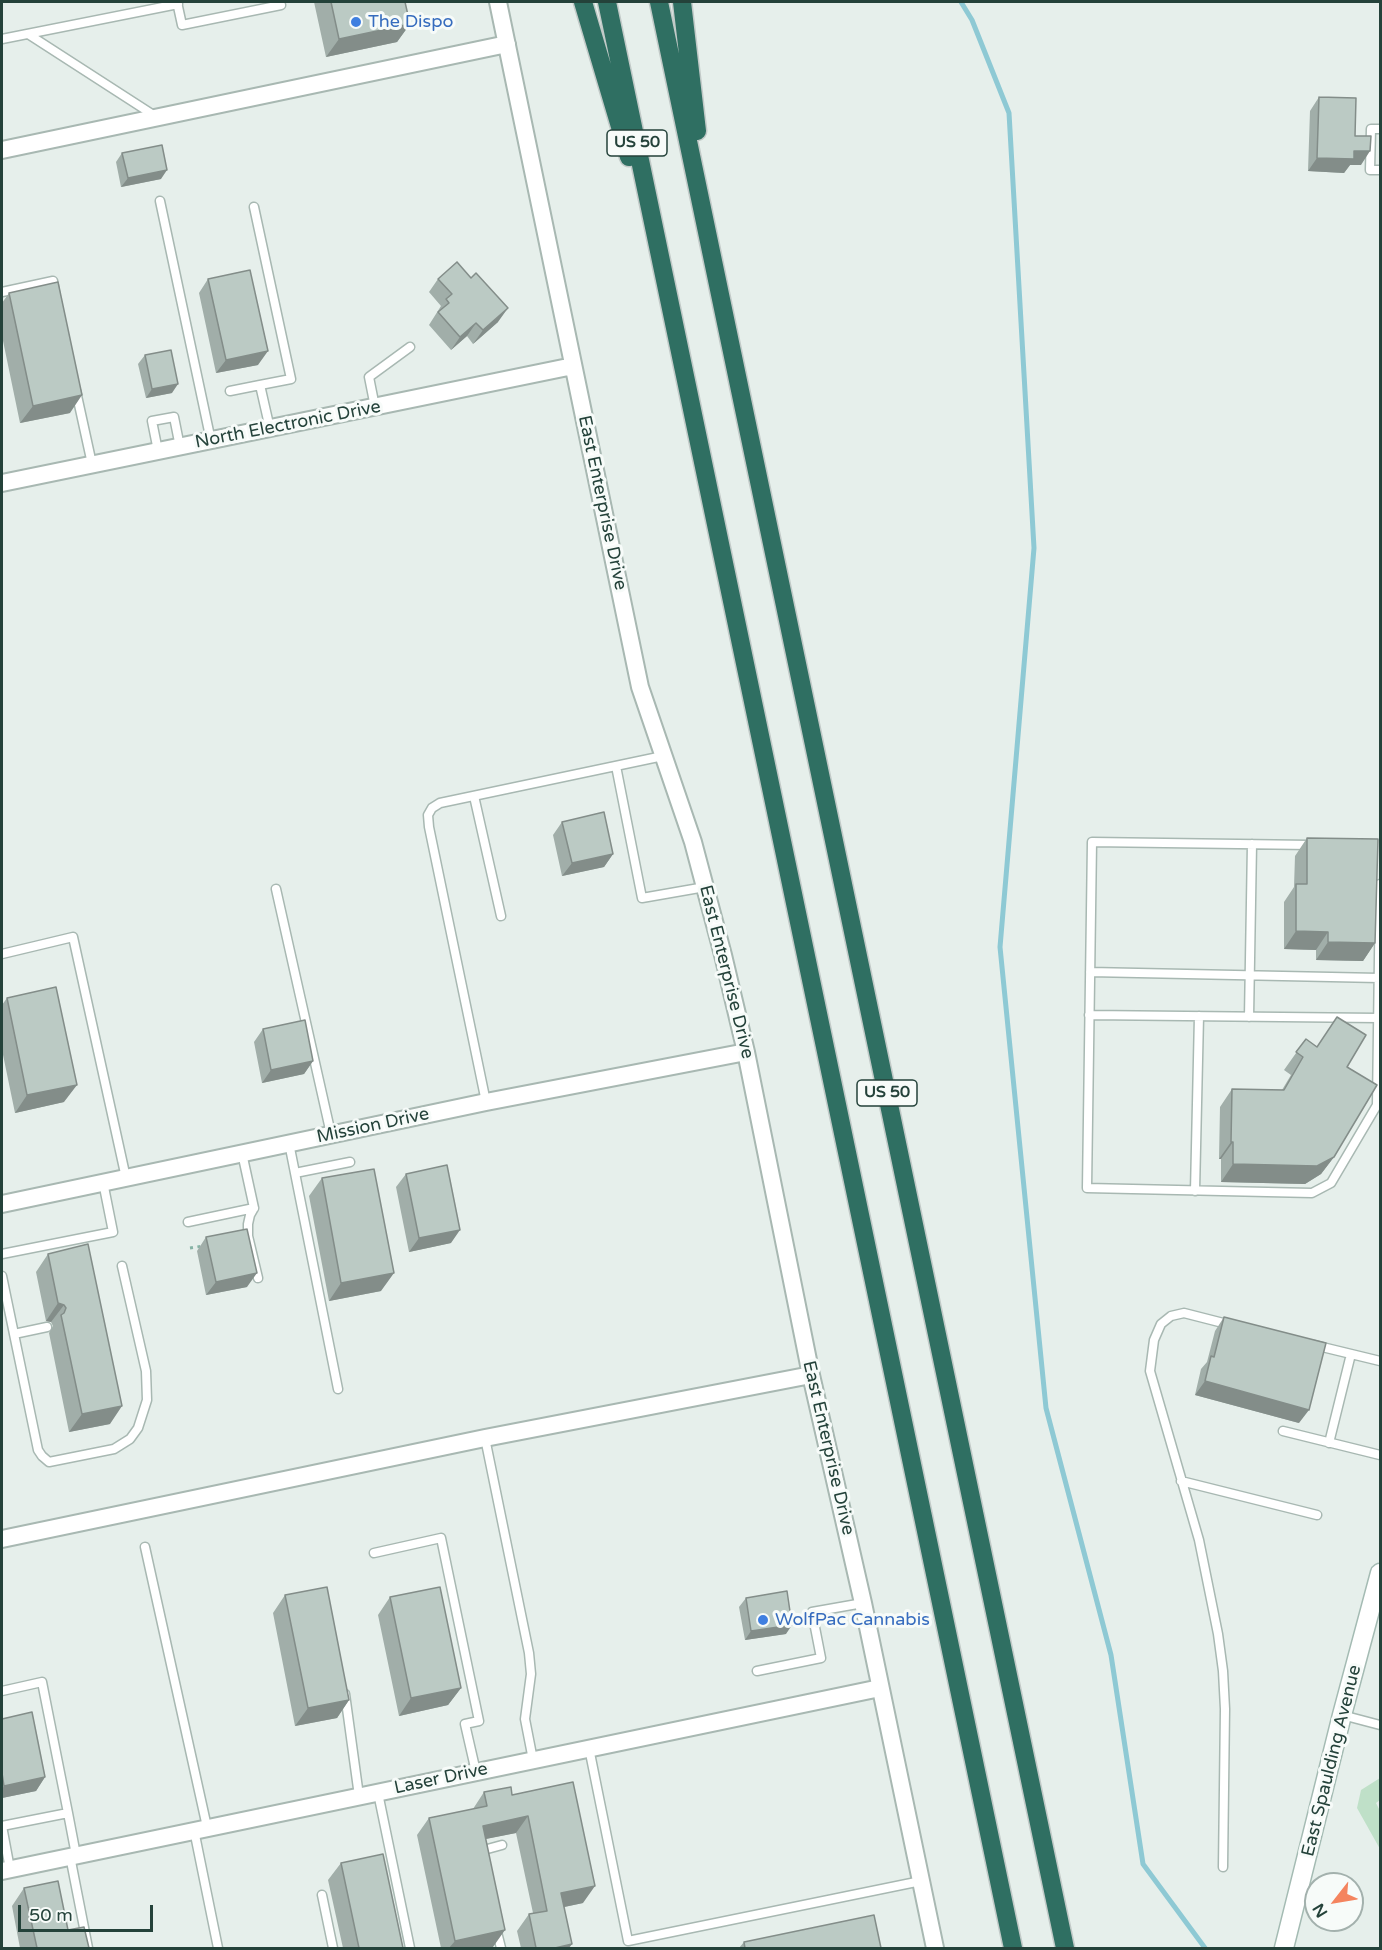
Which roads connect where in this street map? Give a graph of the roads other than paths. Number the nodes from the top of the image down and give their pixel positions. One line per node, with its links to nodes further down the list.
1 (498, 2): 10 (street, East Enterprise Drive)
2 (583, 2): 18 (highway)
3 (608, 2): 18 (highway, US 50)
4 (659, 2): 17 (highway, US 50)
5 (682, 2): 17 (highway)
6 (177, 3): 7 (lane); 8 (lane)
7 (281, 5)
8 (28, 34): 9 (lane); 11 (lane)
9 (2, 39)
10 (507, 44): 11 (street); 22 (street, East Enterprise Drive)
11 (155, 117): 13 (street)
12 (1380, 129): 14 (lane)
13 (2, 150)
14 (1380, 170)
15 (160, 201): 28 (lane)
16 (254, 207): 24 (lane)
17 (708, 237): 115 (highway, US 50)
18 (666, 285): 114 (highway, US 50)
19 (2, 292): 20 (lane)
20 (57, 302)
21 (410, 346): 26 (lane)
22 (573, 366): 26 (street, North Electronic Drive); 33 (street, East Enterprise Drive)
23 (74, 378): 31 (lane)
24 (260, 385): 25 (lane); 27 (lane)
25 (230, 391)
26 (375, 408): 27 (street, North Electronic Drive)
27 (270, 429): 28 (street, North Electronic Drive)
28 (211, 441): 29 (street, North Electronic Drive)
29 (180, 447): 30 (street, North Electronic Drive); 30 (lane)
30 (158, 451): 31 (street, North Electronic Drive)
31 (92, 464): 32 (street, North Electronic Drive)
32 (2, 483)
33 (663, 756): 34 (lane); 39 (street, East Enterprise Drive)
34 (616, 766): 35 (lane); 39 (lane)
35 (474, 796): 41 (lane); 52 (lane)
36 (1252, 844): 37 (lane); 43 (lane); 44 (lane)
37 (1322, 845)
38 (1380, 884): 45 (lane)
39 (705, 887): 51 (street, East Enterprise Drive)
40 (276, 889): 53 (lane)
41 (501, 916)
42 (2, 954): 58 (lane)
43 (1090, 972): 44 (lane); 47 (lane)
44 (1249, 975): 45 (lane); 49 (lane)
45 (1379, 978): 46 (lane)
46 (1379, 992): 50 (lane)
47 (1089, 1015): 48 (lane); 60 (lane)
48 (1199, 1016): 49 (lane); 60 (lane)
49 (1249, 1017): 50 (lane)
50 (1378, 1018): 60 (lane)
51 (746, 1052): 52 (street, Mission Drive); 74 (street, East Enterprise Drive)
52 (486, 1102): 53 (street, Mission Drive)
53 (331, 1134): 54 (street, Mission Drive)
54 (289, 1143): 55 (street, Mission Drive); 57 (lane)
55 (242, 1153): 58 (street, Mission Drive); 62 (lane)
56 (350, 1162): 57 (lane)
57 (295, 1173): 75 (lane)
58 (126, 1178): 59 (street, Mission Drive)
59 (103, 1182): 61 (street, Mission Drive); 64 (lane)
60 (1196, 1191)
61 (2, 1204)
62 (254, 1208): 63 (lane); 67 (lane)
63 (188, 1222)
64 (2, 1254)
65 (122, 1266): 70 (lane)
66 (2, 1276): 70 (lane)
67 (258, 1278)
68 (47, 1327): 70 (lane)
69 (1242, 1327): 80 (lane)
70 (14, 1334)
71 (1310, 1344): 72 (lane)
72 (1351, 1354): 73 (lane); 78 (lane)
73 (1380, 1361)
74 (811, 1375): 77 (street); 86 (street, East Enterprise Drive)
75 (338, 1389)
76 (1283, 1431): 78 (lane)
77 (485, 1438): 82 (street); 94 (lane)
78 (1329, 1443): 79 (lane)
79 (1380, 1455)
80 (1181, 1481): 81 (lane); 103 (lane)
81 (1317, 1515)
82 (2, 1539)
83 (145, 1547): 99 (lane)
84 (374, 1553): 95 (lane)
85 (1380, 1573): 91 (street, East Spaulding Avenue)
86 (863, 1603): 87 (lane); 89 (street, East Enterprise Drive)
87 (757, 1671)
88 (342, 1681): 97 (lane)
89 (880, 1688): 93 (street, Laser Drive); 105 (street, East Enterprise Drive)
90 (2, 1691): 98 (lane)
91 (1342, 1715): 92 (lane); 116 (street, East Spaulding Avenue)
92 (1380, 1725)
93 (589, 1748): 94 (street, Laser Drive); 105 (lane)
94 (533, 1760): 95 (street, Laser Drive)
95 (476, 1772): 96 (street, Laser Drive)
96 (378, 1793): 97 (street, Laser Drive); 111 (lane)
97 (359, 1797): 99 (street, Laser Drive)
98 (68, 1813): 101 (lane); 104 (lane)
99 (201, 1829): 101 (street, Laser Drive); 109 (lane)
100 (502, 1845): 102 (lane)
101 (73, 1855): 104 (street, Laser Drive); 108 (lane)
102 (482, 1862)
103 (1223, 1867)
104 (6, 1870)
105 (921, 1881): 113 (street, East Enterprise Drive)
106 (322, 1894): 110 (lane)
107 (494, 1916): 112 (lane)
108 (88, 1948)
109 (218, 1948)
110 (333, 1948)
111 (411, 1948)
112 (501, 1948)
113 (935, 1948)
114 (1013, 1948)
115 (1065, 1948)
116 (1284, 1948)

